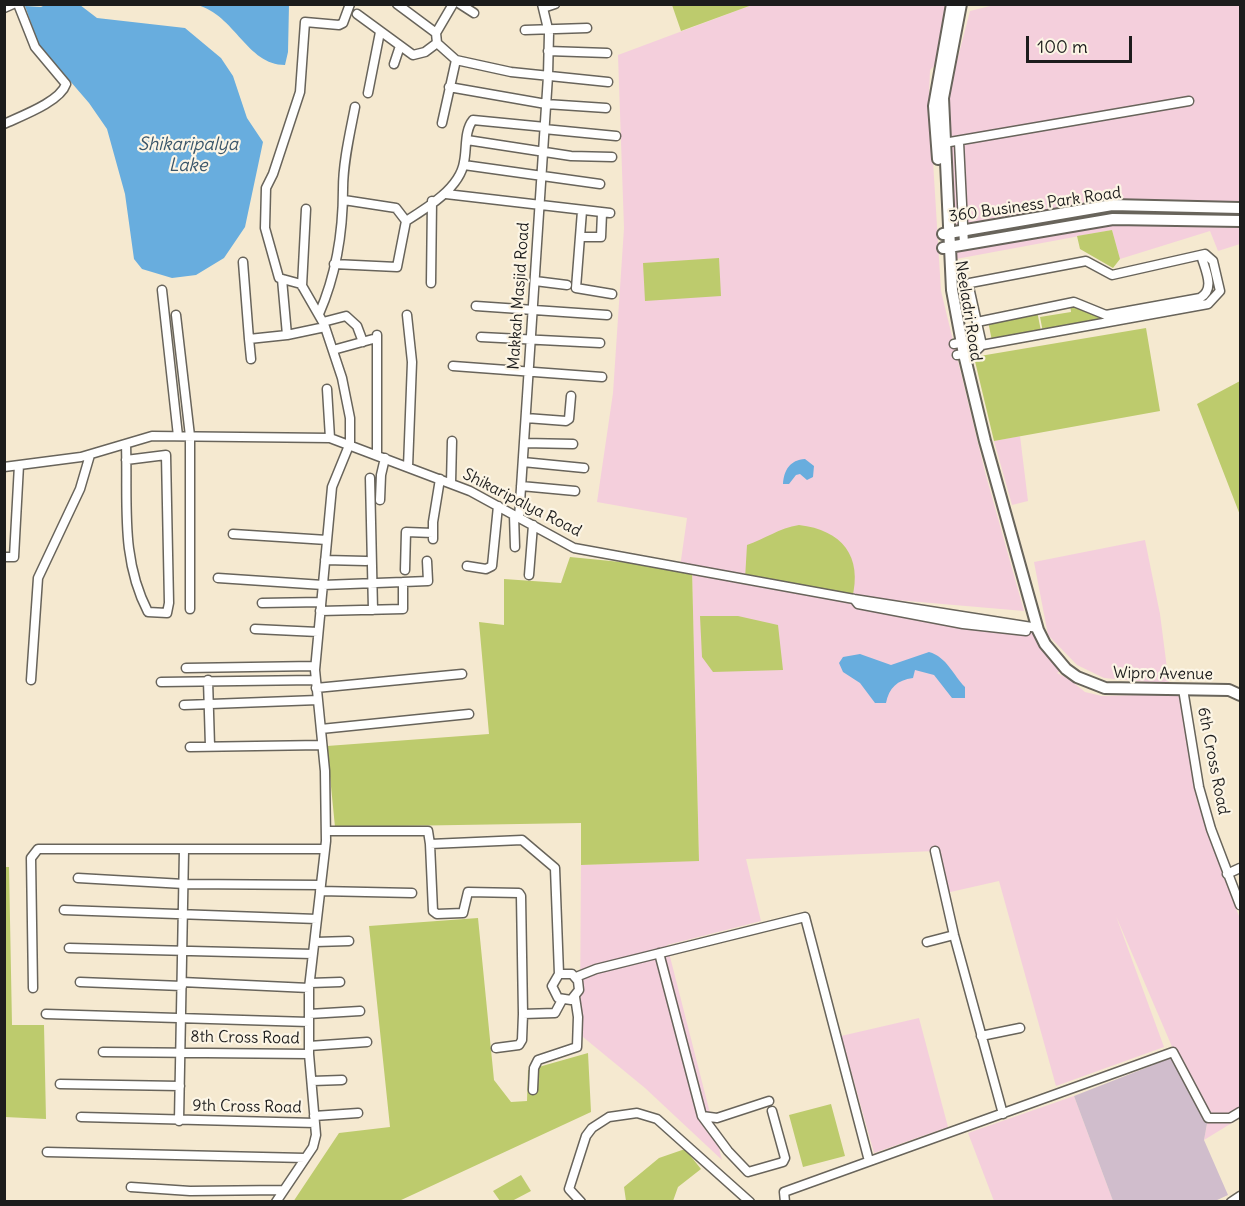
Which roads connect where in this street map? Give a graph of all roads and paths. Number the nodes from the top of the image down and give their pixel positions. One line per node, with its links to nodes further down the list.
1 (350, 4): 61 (street)
2 (397, 4): 17 (street)
3 (453, 4): 17 (street)
4 (460, 4): 11 (street)
5 (555, 4): 9 (street)
6 (952, 4): 54 (main road, Neeladri Road)
7 (962, 4): 38 (main road, Neeladri Road)
8 (20, 5): 10 (street); 33 (street)
9 (543, 6): 15 (street, Makkah Masjid Road)
10 (4, 8)
11 (474, 13)
12 (357, 14): 16 (street)
13 (587, 28): 15 (street)
14 (525, 30): 15 (street)
15 (549, 31): 20 (street, Makkah Masjid Road)
16 (380, 32): 19 (street); 27 (street)
17 (436, 33): 18 (street)
18 (437, 43): 19 (street); 22 (street)
19 (400, 46): 23 (street)
20 (548, 51): 21 (street); 24 (street, Makkah Masjid Road)
21 (606, 53)
22 (456, 60): 24 (street); 26 (street)
23 (394, 64)
24 (548, 76): 25 (street); 29 (street, Makkah Masjid Road)
25 (609, 82)
26 (449, 87): 29 (street); 32 (street)
27 (368, 93)
28 (1189, 101): 37 (street)
29 (546, 104): 31 (street); 34 (street, Makkah Masjid Road)
30 (355, 107): 45 (street)
31 (606, 108)
32 (442, 123)
33 (4, 124)
34 (545, 128): 35 (street); 36 (street); 39 (street, Makkah Masjid Road)
35 (616, 136)
36 (467, 140): 39 (street); 41 (street)
37 (959, 142): 38 (street); 53 (street)
38 (944, 143): 54 (main road, Neeladri Road)
39 (543, 152): 40 (street); 42 (street, Makkah Masjid Road)
40 (612, 158)
41 (464, 165): 42 (street); 44 (street)
42 (541, 178): 43 (street); 47 (street, Makkah Masjid Road)
43 (600, 184)
44 (446, 194): 46 (street); 47 (street)
45 (344, 200): 51 (street); 60 (street)
46 (432, 201): 51 (street); 63 (street)
47 (539, 206): 50 (street); 62 (street, Makkah Masjid Road)
48 (1240, 208): 53 (main road, 360 Business Park Road)
49 (306, 209): 65 (street)
50 (582, 211): 55 (street); 55 (street)
51 (406, 221): 60 (street)
52 (1240, 222): 56 (main road, 360 Business Park Road)
53 (963, 231): 54 (main road, 360 Business Park Road); 56 (street)
54 (945, 234): 57 (main road, Neeladri Road)
55 (580, 237): 67 (street)
56 (964, 244): 57 (main road, 360 Business Park Road)
57 (946, 248): 82 (main road, Neeladri Road)
58 (1201, 255): 74 (street); 74 (street); 81 (street)
59 (243, 262): 78 (street)
60 (334, 264): 73 (street)
61 (282, 279): 65 (street); 75 (street)
62 (535, 281): 64 (street); 69 (street, Makkah Masjid Road)
63 (431, 283)
64 (567, 285)
65 (302, 286): 73 (street)
66 (162, 290): 91 (street)
67 (612, 294)
68 (476, 306): 69 (street)
69 (532, 311): 72 (street); 77 (street, Makkah Masjid Road)
70 (176, 315): 92 (street)
71 (407, 315): 106 (street)
72 (607, 315)
73 (322, 321): 75 (street); 79 (street); 83 (street)
74 (977, 321): 81 (street)
75 (287, 335): 78 (street)
76 (481, 337): 77 (street)
77 (531, 338): 80 (street); 86 (street, Makkah Masjid Road)
78 (249, 339): 84 (street)
79 (363, 342): 83 (street); 101 (street)
80 (600, 343)
81 (982, 345): 82 (street)
82 (959, 349): 137 (main road, Neeladri Road)
83 (333, 350): 96 (street)
84 (251, 359)
85 (453, 366): 86 (street)
86 (529, 373): 87 (street); 90 (street, Makkah Masjid Road)
87 (602, 377)
88 (327, 388): 93 (street)
89 (571, 396): 90 (street)
90 (526, 418): 97 (street, Makkah Masjid Road)
91 (178, 436): 92 (street, Shikaripalya Road); 94 (street, Shikaripalya Road)
92 (190, 436): 93 (street, Shikaripalya Road); 134 (street)
93 (330, 438): 96 (street, Shikaripalya Road)
94 (140, 440): 98 (street, Shikaripalya Road); 102 (street)
95 (452, 441): 111 (street)
96 (350, 443): 101 (street, Shikaripalya Road); 119 (street)
97 (524, 443): 99 (street); 104 (street, Makkah Masjid Road)
98 (126, 444): 100 (street, Shikaripalya Road); 103 (street)
99 (573, 444)
100 (90, 455): 105 (street, Shikaripalya Road); 142 (street)
101 (381, 456): 106 (street, Shikaripalya Road); 114 (street)
102 (141, 458): 103 (street); 103 (street)
103 (126, 460)
104 (523, 462): 108 (street); 112 (street, Makkah Masjid Road)
105 (19, 465): 107 (street, Shikaripalya Road); 121 (street)
106 (408, 466): 110 (street, Shikaripalya Road)
107 (4, 467)
108 (584, 468)
109 (370, 478): 130 (street)
110 (440, 479): 111 (street, Shikaripalya Road); 126 (street)
111 (451, 483): 115 (street, Shikaripalya Road)
112 (521, 486): 113 (street); 116 (street, Makkah Masjid Road)
113 (575, 490)
114 (380, 500)
115 (498, 506): 116 (street, Shikaripalya Road); 125 (street)
116 (517, 516): 117 (street, Shikaripalya Road); 120 (street, Makkah Masjid Road)
117 (533, 525): 127 (street); 137 (street, Shikaripalya Road)
118 (233, 534): 119 (street)
119 (327, 540): 122 (street)
120 (515, 547)
121 (4, 557)
122 (325, 560): 123 (street); 131 (street)
123 (366, 561)
124 (427, 561): 129 (street)
125 (466, 566)
126 (405, 570)
127 (529, 575)
128 (218, 578): 131 (street)
129 (403, 582): 130 (street); 135 (street)
130 (372, 584): 131 (street); 135 (street)
131 (323, 585): 133 (street)
132 (262, 603): 133 (street)
133 (321, 607): 135 (street); 138 (street)
134 (190, 609)
135 (373, 610)
136 (255, 629): 138 (street)
137 (1036, 630): 147 (main road, Wipro Avenue)
138 (318, 633): 139 (street)
139 (315, 666): 140 (street); 145 (street)
140 (186, 668)
141 (462, 674): 145 (street)
142 (31, 680)
143 (208, 680): 144 (street); 145 (street); 152 (street)
144 (161, 682)
145 (316, 684): 150 (street)
146 (1240, 687): 148 (main road)
147 (1183, 689): 148 (main road, Wipro Avenue); 164 (street, 6th Cross Road)
148 (1229, 690): 149 (main road, Wipro Avenue)
149 (1240, 696)
150 (318, 700): 152 (street); 154 (street)
151 (184, 705): 152 (street)
152 (209, 705): 156 (street)
153 (469, 714): 154 (street)
154 (321, 729): 155 (street)
155 (322, 745): 156 (street); 158 (street)
156 (210, 746): 157 (street)
157 (190, 747)
158 (326, 831): 159 (street); 160 (street)
159 (430, 844): 181 (street); 192 (street)
160 (325, 849): 161 (street); 167 (street)
161 (184, 850): 166 (street); 187 (street)
162 (935, 851): 173 (street)
163 (1240, 868): 164 (street)
164 (1227, 874): 169 (street, 6th Cross Road)
165 (78, 878): 166 (street)
166 (184, 884): 167 (street); 171 (street)
167 (320, 888): 168 (street); 172 (street)
168 (412, 893)
169 (1240, 905)
170 (64, 910): 171 (street)
171 (183, 916): 172 (street); 178 (street)
172 (317, 919): 175 (street)
173 (954, 935): 176 (street); 196 (street)
174 (349, 941): 175 (street)
175 (315, 942): 180 (street)
176 (927, 942)
177 (69, 948): 178 (street)
178 (182, 950): 180 (street); 185 (street)
179 (659, 953): 182 (street); 212 (street); 218 (street)
180 (313, 954): 186 (street)
181 (559, 974): 182 (street); 189 (street)
182 (576, 977): 188 (street)
183 (80, 982): 185 (street)
184 (340, 982): 186 (street)
185 (182, 984): 186 (street); 194 (street)
186 (310, 985): 193 (street)
187 (33, 988)
188 (574, 997): 189 (street); 206 (street)
189 (562, 1000): 192 (street)
190 (360, 1011): 193 (street)
191 (46, 1014): 194 (street)
192 (523, 1014): 198 (street)
193 (309, 1018): 194 (street); 199 (street)
194 (181, 1019): 201 (street)
195 (1020, 1028): 196 (street)
196 (981, 1036): 211 (street)
197 (367, 1042): 199 (street, 8th Cross Road)
198 (496, 1048)
199 (309, 1050): 201 (street, 8th Cross Road); 203 (street)
200 (103, 1052): 201 (street, 8th Cross Road)
201 (181, 1052): 205 (street)
202 (342, 1080): 203 (street)
203 (312, 1081): 214 (street)
204 (60, 1084): 205 (street)
205 (180, 1086): 215 (street)
206 (533, 1090)
207 (770, 1101): 212 (street)
208 (772, 1111): 212 (street)
209 (1240, 1112): 211 (street)
210 (358, 1113): 214 (street, 9th Cross Road)
211 (1003, 1114): 218 (street)
212 (702, 1116)
213 (81, 1117): 215 (street, 9th Cross Road)
214 (315, 1119): 215 (street, 9th Cross Road); 217 (street)
215 (179, 1121)
216 (47, 1152): 217 (street)
217 (305, 1158): 220 (street)
218 (869, 1161): 225 (street)
219 (131, 1187): 220 (street)
220 (283, 1190): 222 (street)
221 (1240, 1196): 226 (street)
222 (276, 1202)
223 (581, 1202): 224 (street)
224 (750, 1202)
225 (785, 1202)
226 (1231, 1202)

